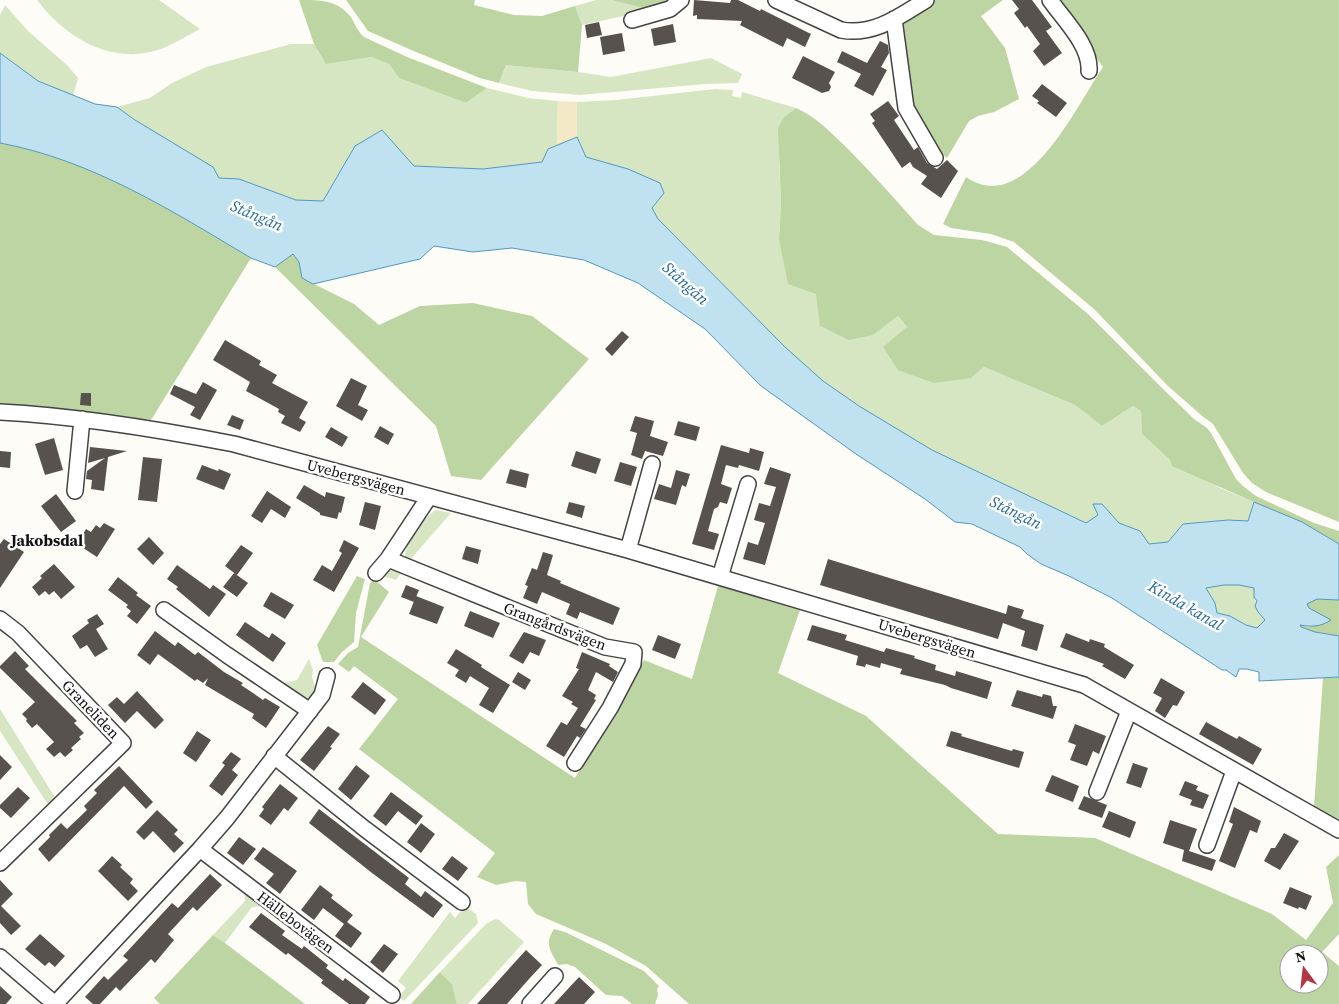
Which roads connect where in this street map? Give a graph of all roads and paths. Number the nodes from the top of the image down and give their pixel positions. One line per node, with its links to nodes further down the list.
1 (681, 0): 6 (street)
2 (776, 0): 5 (street)
3 (926, 0): 5 (street)
4 (1050, 0): 7 (street)
5 (894, 19): 8 (street)
6 (632, 20)
7 (1089, 71)
8 (935, 158)
9 (0, 412): 10 (street, Uvebergsvägen)
10 (82, 419): 13 (street); 14 (street, Uvebergsvägen)
11 (652, 464): 15 (street)
12 (748, 484): 18 (street)
13 (75, 491)
14 (429, 497): 15 (street, Uvebergsvägen); 16 (street)
15 (628, 550): 18 (street, Uvebergsvägen)
16 (388, 560): 17 (street); 25 (street, Grangårdsvägen)
17 (376, 573)
18 (720, 577): 23 (street, Uvebergsvägen)
19 (164, 610): 22 (street)
20 (0, 619): 31 (street, Graneliden)
21 (327, 676): 22 (street)
22 (310, 710): 24 (street)
23 (1129, 711): 26 (street, Uvebergsvägen); 27 (street)
24 (274, 756): 30 (street); 32 (street)
25 (575, 763)
26 (1234, 771): 28 (street, Uvebergsvägen); 29 (street)
27 (1097, 792)
28 (1339, 830)
29 (1207, 846)
30 (200, 849): 35 (street, Hällebovägen); 36 (street)
31 (0, 863)
32 (462, 902)
33 (0, 956): 36 (street)
34 (555, 976): 37 (street)
35 (392, 996)
36 (55, 1004)
37 (530, 1004)

